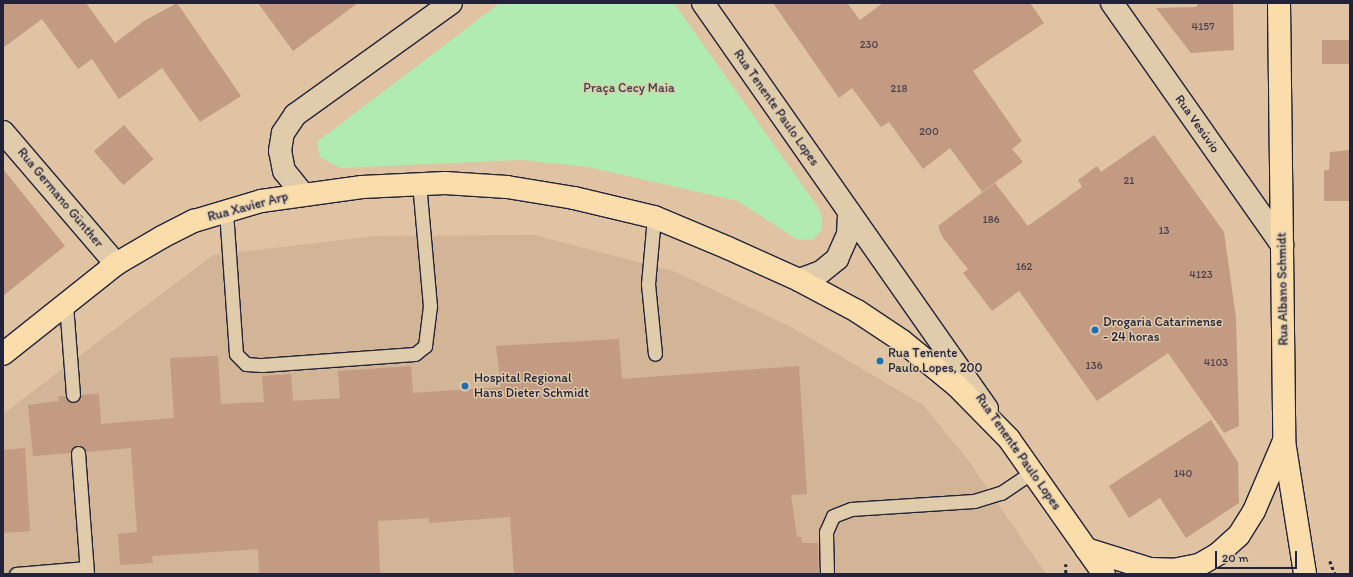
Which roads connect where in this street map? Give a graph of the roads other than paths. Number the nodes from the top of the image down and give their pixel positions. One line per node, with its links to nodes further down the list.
1 (451, 3): 7 (street, Rua Xavier Arp)
2 (703, 3): 9 (street, Rua Tenente Paulo Lopes)
3 (1112, 3): 11 (street, Rua Vesúvio)
4 (1279, 3): 11 (main road, Rua Albano Schmidt)
5 (3, 132): 12 (street, Rua Germano Günther)
6 (419, 183): 7 (main road); 8 (lane); 10 (main road)
7 (302, 193): 8 (main road, Rua Xavier Arp)
8 (226, 211): 12 (main road, Rua Xavier Arp)
9 (849, 212): 13 (street); 18 (street, Rua Tenente Paulo Lopes)
10 (654, 217): 13 (main road); 16 (lane)
11 (1282, 245): 19 (main road, Rua Albano Schmidt)
12 (116, 264): 14 (main road, Rua Xavier Arp)
13 (799, 280): 18 (main road)
14 (66, 304): 15 (main road, Rua Xavier Arp); 17 (lane)
15 (3, 354)
16 (655, 354)
17 (73, 395)
18 (1009, 438): 21 (main road, Rua Tenente Paulo Lopes)
19 (1284, 441): 22 (main road); 27 (main road, Rua Albano Schmidt)
20 (78, 453): 23 (lane)
21 (1032, 472): 22 (main road, Rua Tenente Paulo Lopes); 25 (lane)
22 (1086, 549): 26 (main road, Rua Tenente Paulo Lopes)
23 (86, 571): 24 (lane)
24 (16, 574)
25 (827, 574)
26 (1104, 574)
27 (1305, 574)

